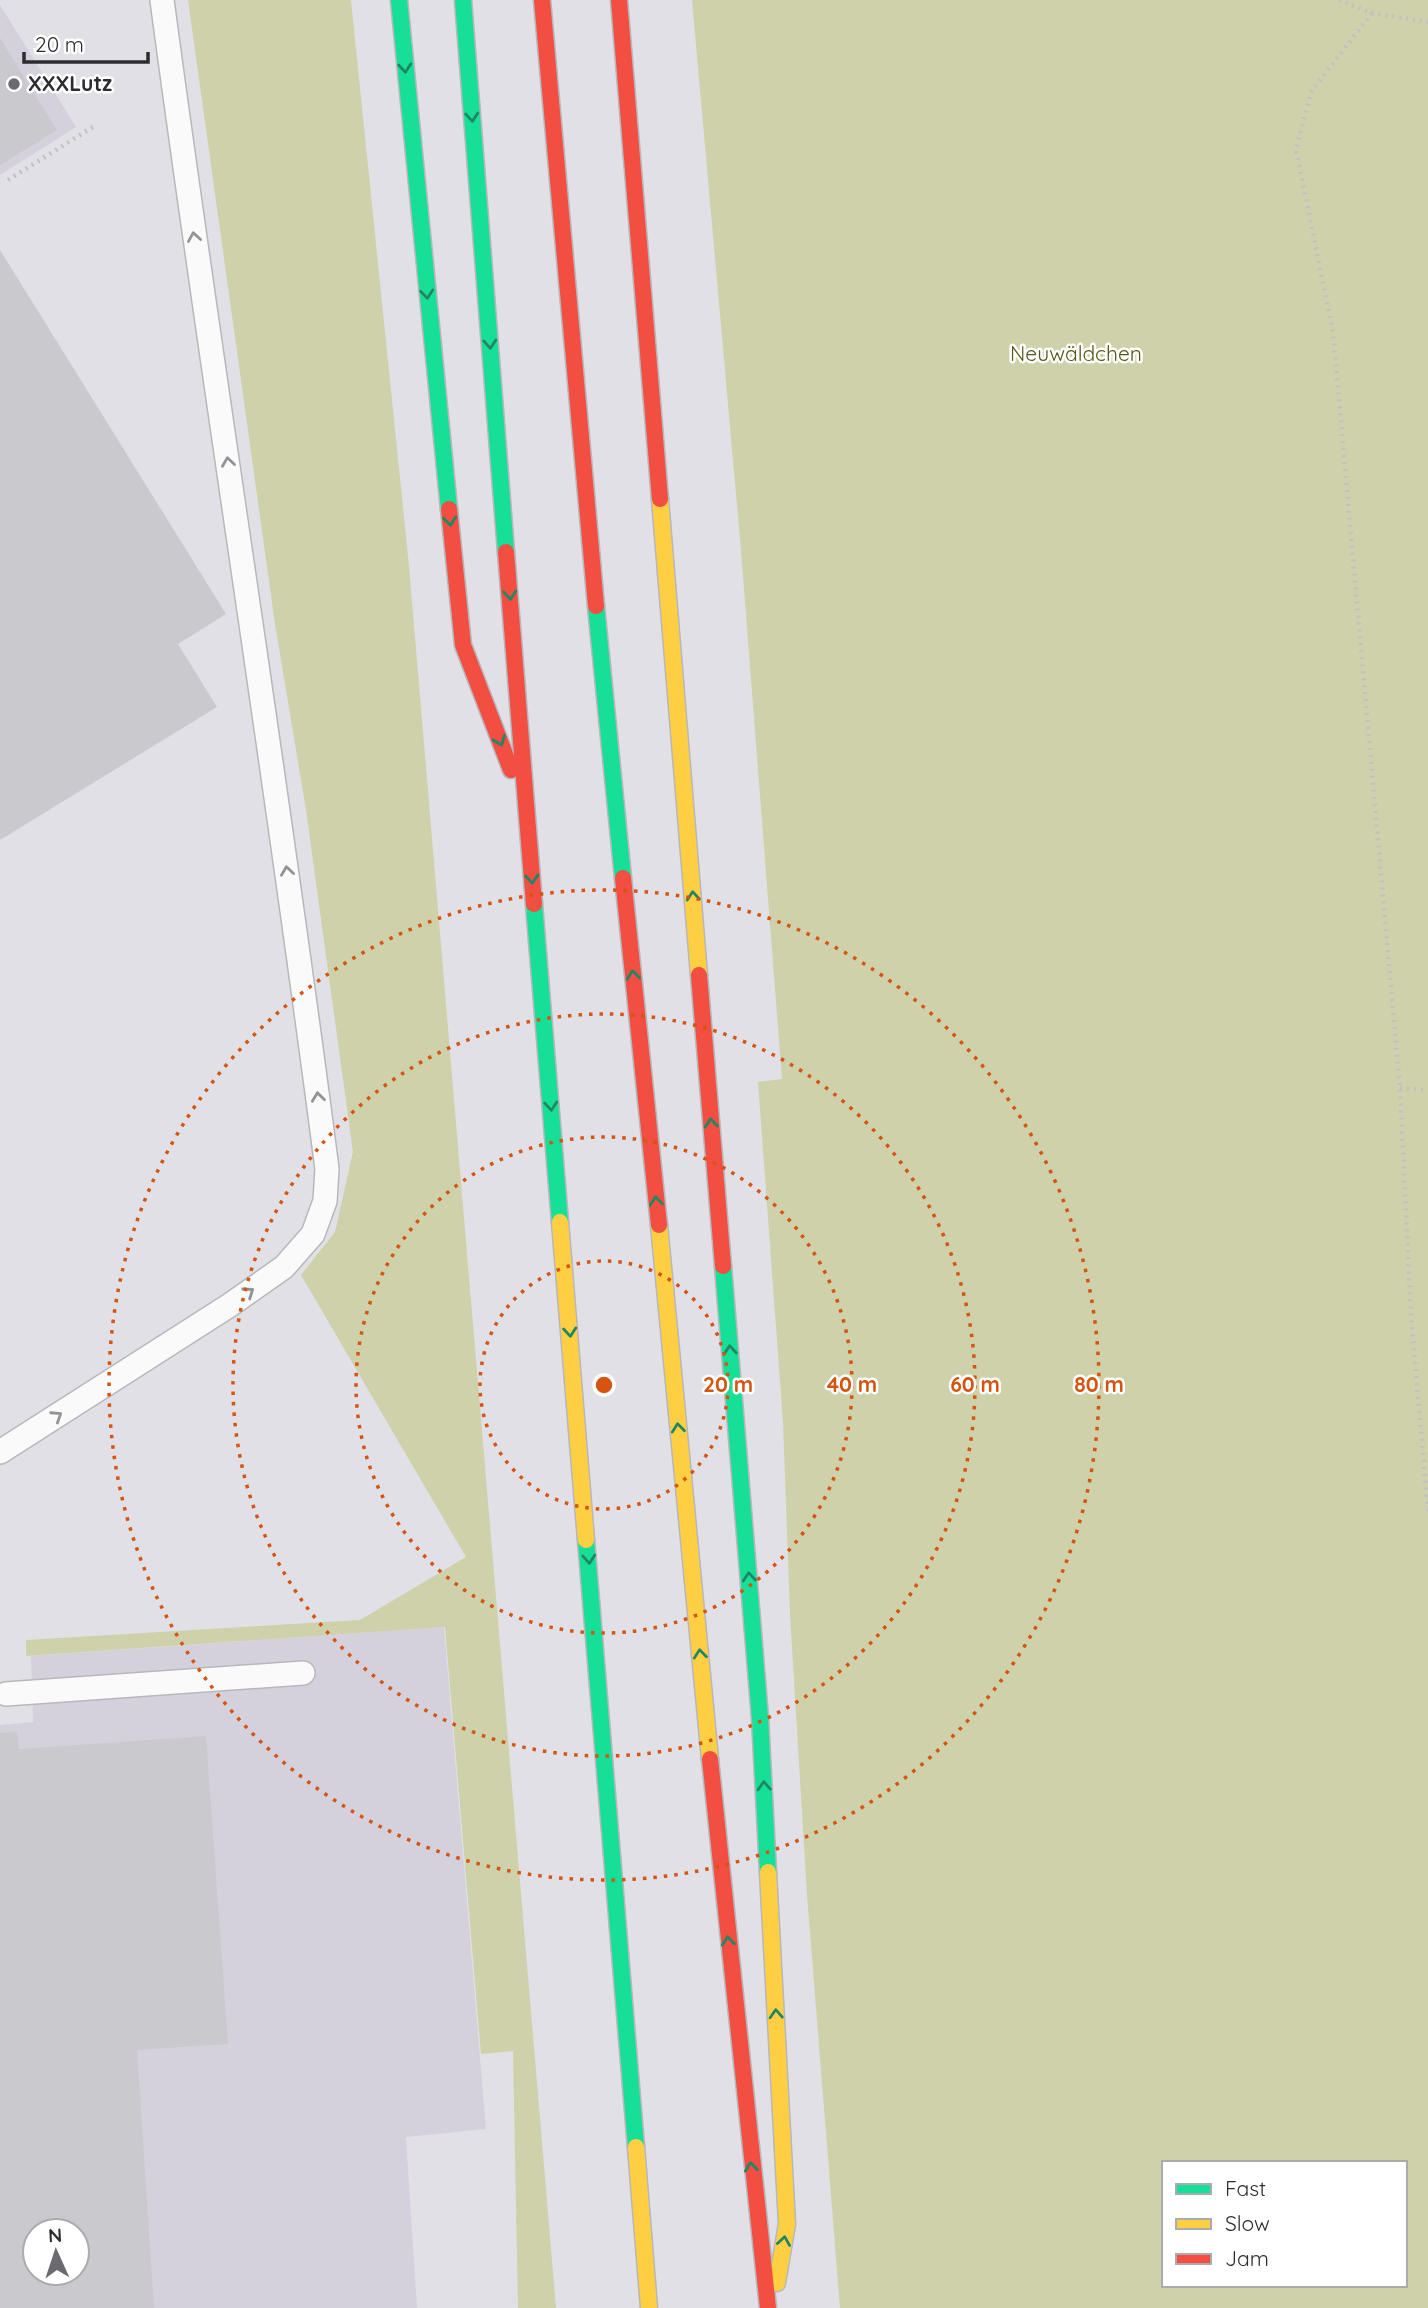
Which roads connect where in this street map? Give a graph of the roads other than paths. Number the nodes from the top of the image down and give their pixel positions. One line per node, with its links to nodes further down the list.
1 (162, 0): 7 (lane, one-way to 1)
2 (399, 0): 6 (highway, one-way to 6)
3 (463, 0): 6 (highway, one-way to 6)
4 (542, 0): 11 (highway, one-way to 4)
5 (619, 0): 11 (highway, one-way to 5)
6 (526, 811): 10 (highway, one-way to 10)
7 (0, 1452)
8 (303, 1673): 9 (lane)
9 (6, 1694)
10 (649, 2308)
11 (770, 2308)

